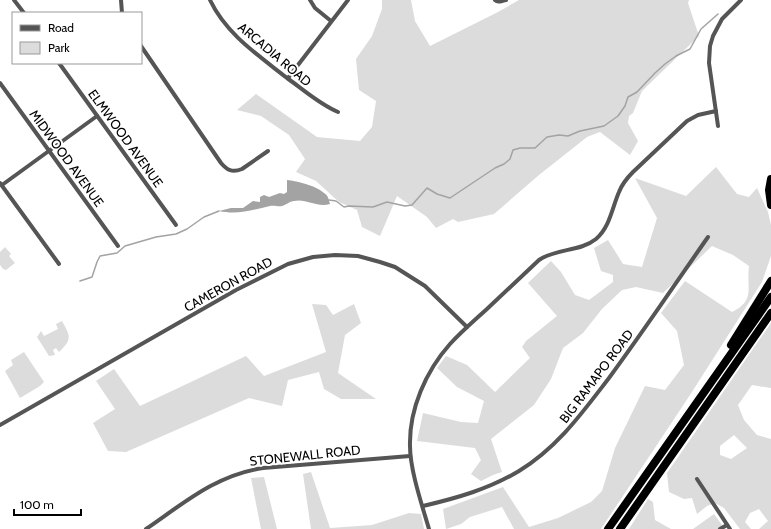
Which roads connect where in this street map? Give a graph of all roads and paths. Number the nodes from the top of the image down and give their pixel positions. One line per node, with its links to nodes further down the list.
1 (14, 0): 9 (street)
2 (121, 0): 10 (street)
3 (210, 0): 14 (street, ARCADIA ROAD)
4 (310, 0): 11 (street)
5 (348, 0): 11 (street)
6 (495, 0): 7 (street)
7 (506, 0)
8 (741, 0): 16 (street)
9 (23, 12)
10 (122, 12)
11 (331, 21): 14 (street)
12 (142, 47): 21 (street)
13 (60, 64): 18 (street, ELMWOOD AVENUE)
14 (288, 78): 17 (street, ARCADIA ROAD)
15 (0, 83): 20 (street, MIDWOOD AVENUE)
16 (716, 111): 19 (street); 33 (street)
17 (338, 112)
18 (97, 116): 20 (street); 25 (street, ELMWOOD AVENUE)
19 (718, 126)
20 (49, 150): 23 (street); 27 (street, MIDWOOD AVENUE)
21 (268, 151)
22 (771, 179): 24 (highway)
23 (1, 184): 28 (street)
24 (771, 205)
25 (176, 226)
26 (708, 237): 39 (street, BIG RAMAPO ROAD)
27 (118, 246)
28 (59, 264)
29 (771, 281): 35 (highway)
30 (771, 297): 35 (highway)
31 (771, 313): 34 (highway)
32 (771, 316): 34 (highway)
33 (467, 327): 36 (street, CAMERON ROAD); 37 (street)
34 (761, 327): 44 (highway)
35 (706, 390): 43 (highway)
36 (0, 425)
37 (410, 456): 39 (street); 41 (street, STONEWALL ROAD)
38 (697, 479): 40 (street)
39 (423, 506): 42 (street)
40 (727, 524): 45 (street); 46 (street)
41 (146, 529)
42 (429, 529)
43 (608, 529)
44 (620, 529)
45 (720, 529)
46 (730, 529)

